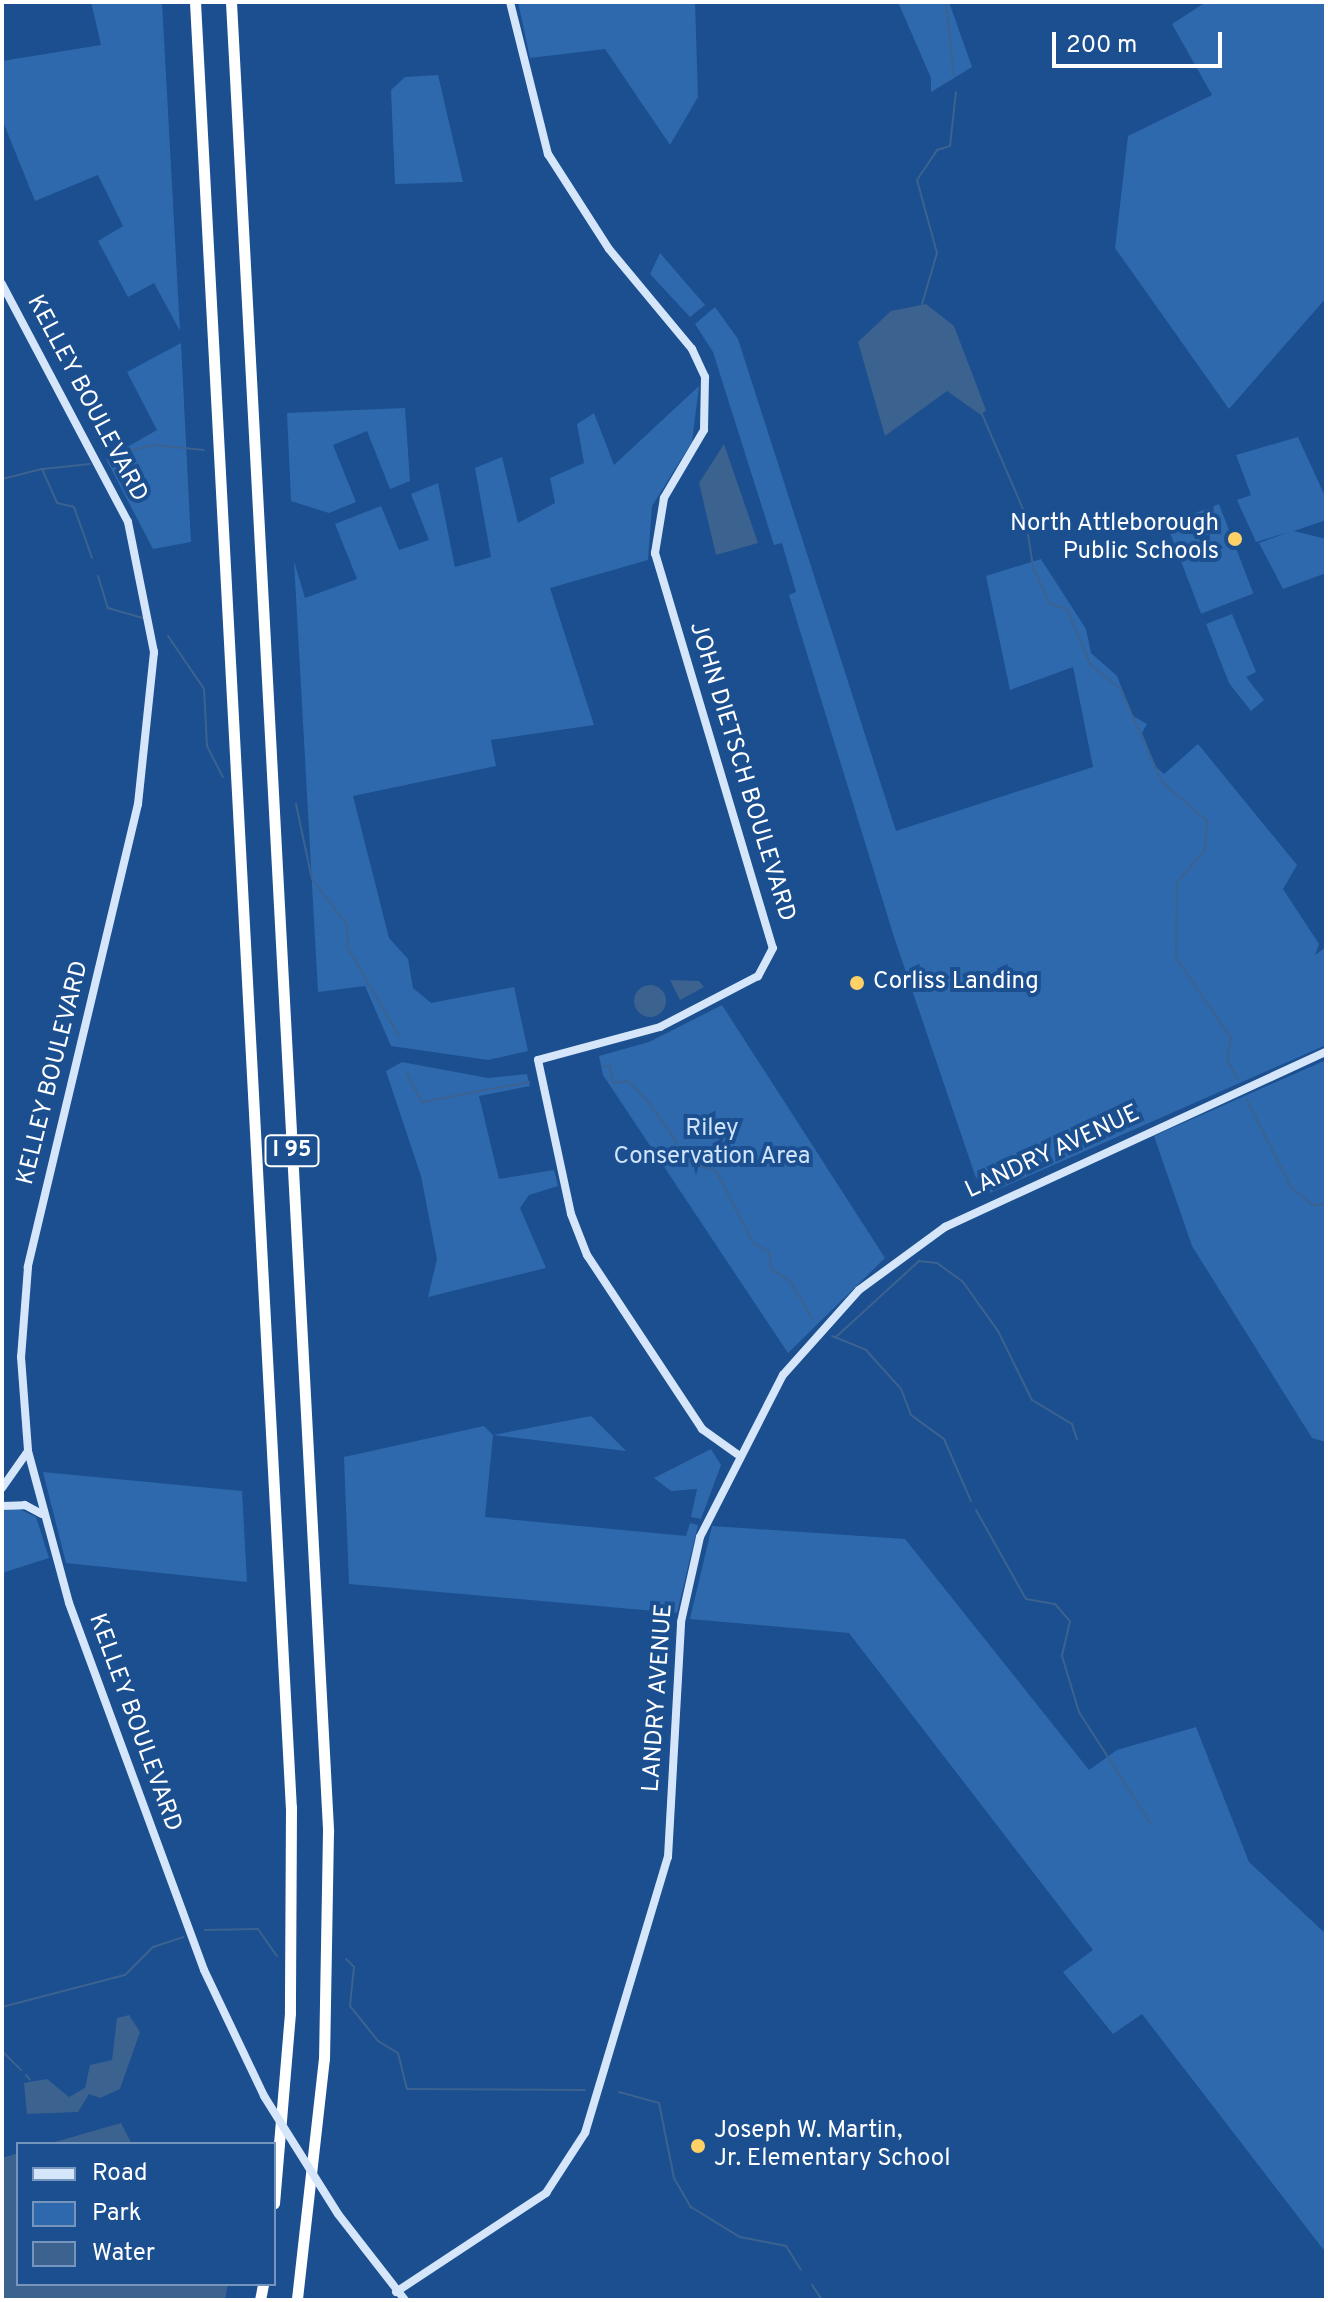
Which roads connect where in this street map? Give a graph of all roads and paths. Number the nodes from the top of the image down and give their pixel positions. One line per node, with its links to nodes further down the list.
1 (195, 2): 11 (highway, I 95)
2 (231, 2): 13 (highway, I 95)
3 (510, 2): 7 (street, JOHN DIETSCH BOULEVARD)
4 (2, 284): 6 (street, KELLEY BOULEVARD)
5 (1326, 1052): 7 (street, LANDRY AVENUE)
6 (28, 1451): 8 (street); 10 (street, KELLEY BOULEVARD)
7 (737, 1454): 12 (street, LANDRY AVENUE)
8 (2, 1488)
9 (2, 1506): 10 (street)
10 (42, 1514): 12 (street, KELLEY BOULEVARD, bridge)
11 (276, 2179)
12 (396, 2292): 14 (street, KELLEY BOULEVARD)
13 (297, 2300)
14 (405, 2300)

